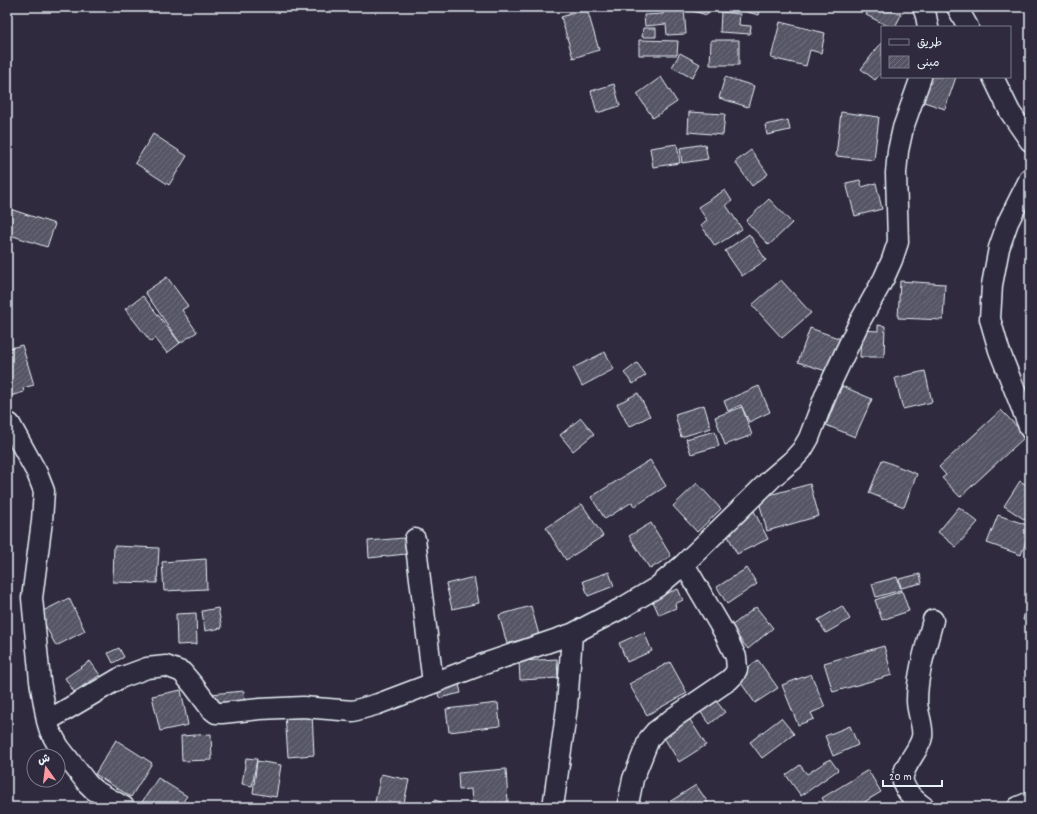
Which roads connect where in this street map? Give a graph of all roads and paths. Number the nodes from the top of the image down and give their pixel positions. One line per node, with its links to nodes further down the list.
1 (923, 7): 3 (street)
2 (957, 7): 4 (street)
3 (928, 26)
4 (967, 26)
5 (921, 78): 12 (street)
6 (993, 78): 7 (street)
7 (1030, 141)
8 (1030, 178): 10 (street)
9 (10, 424): 16 (street)
10 (1030, 430)
11 (415, 539): 15 (street)
12 (684, 564): 14 (street); 20 (street)
13 (933, 620): 21 (street)
14 (572, 634): 15 (street); 19 (street)
15 (433, 683): 16 (street)
16 (47, 721): 18 (street)
17 (1030, 803): 22 (street); 23 (street)
18 (124, 807)
19 (552, 807)
20 (629, 807)
21 (924, 807)
22 (1018, 807)
23 (1026, 807)

